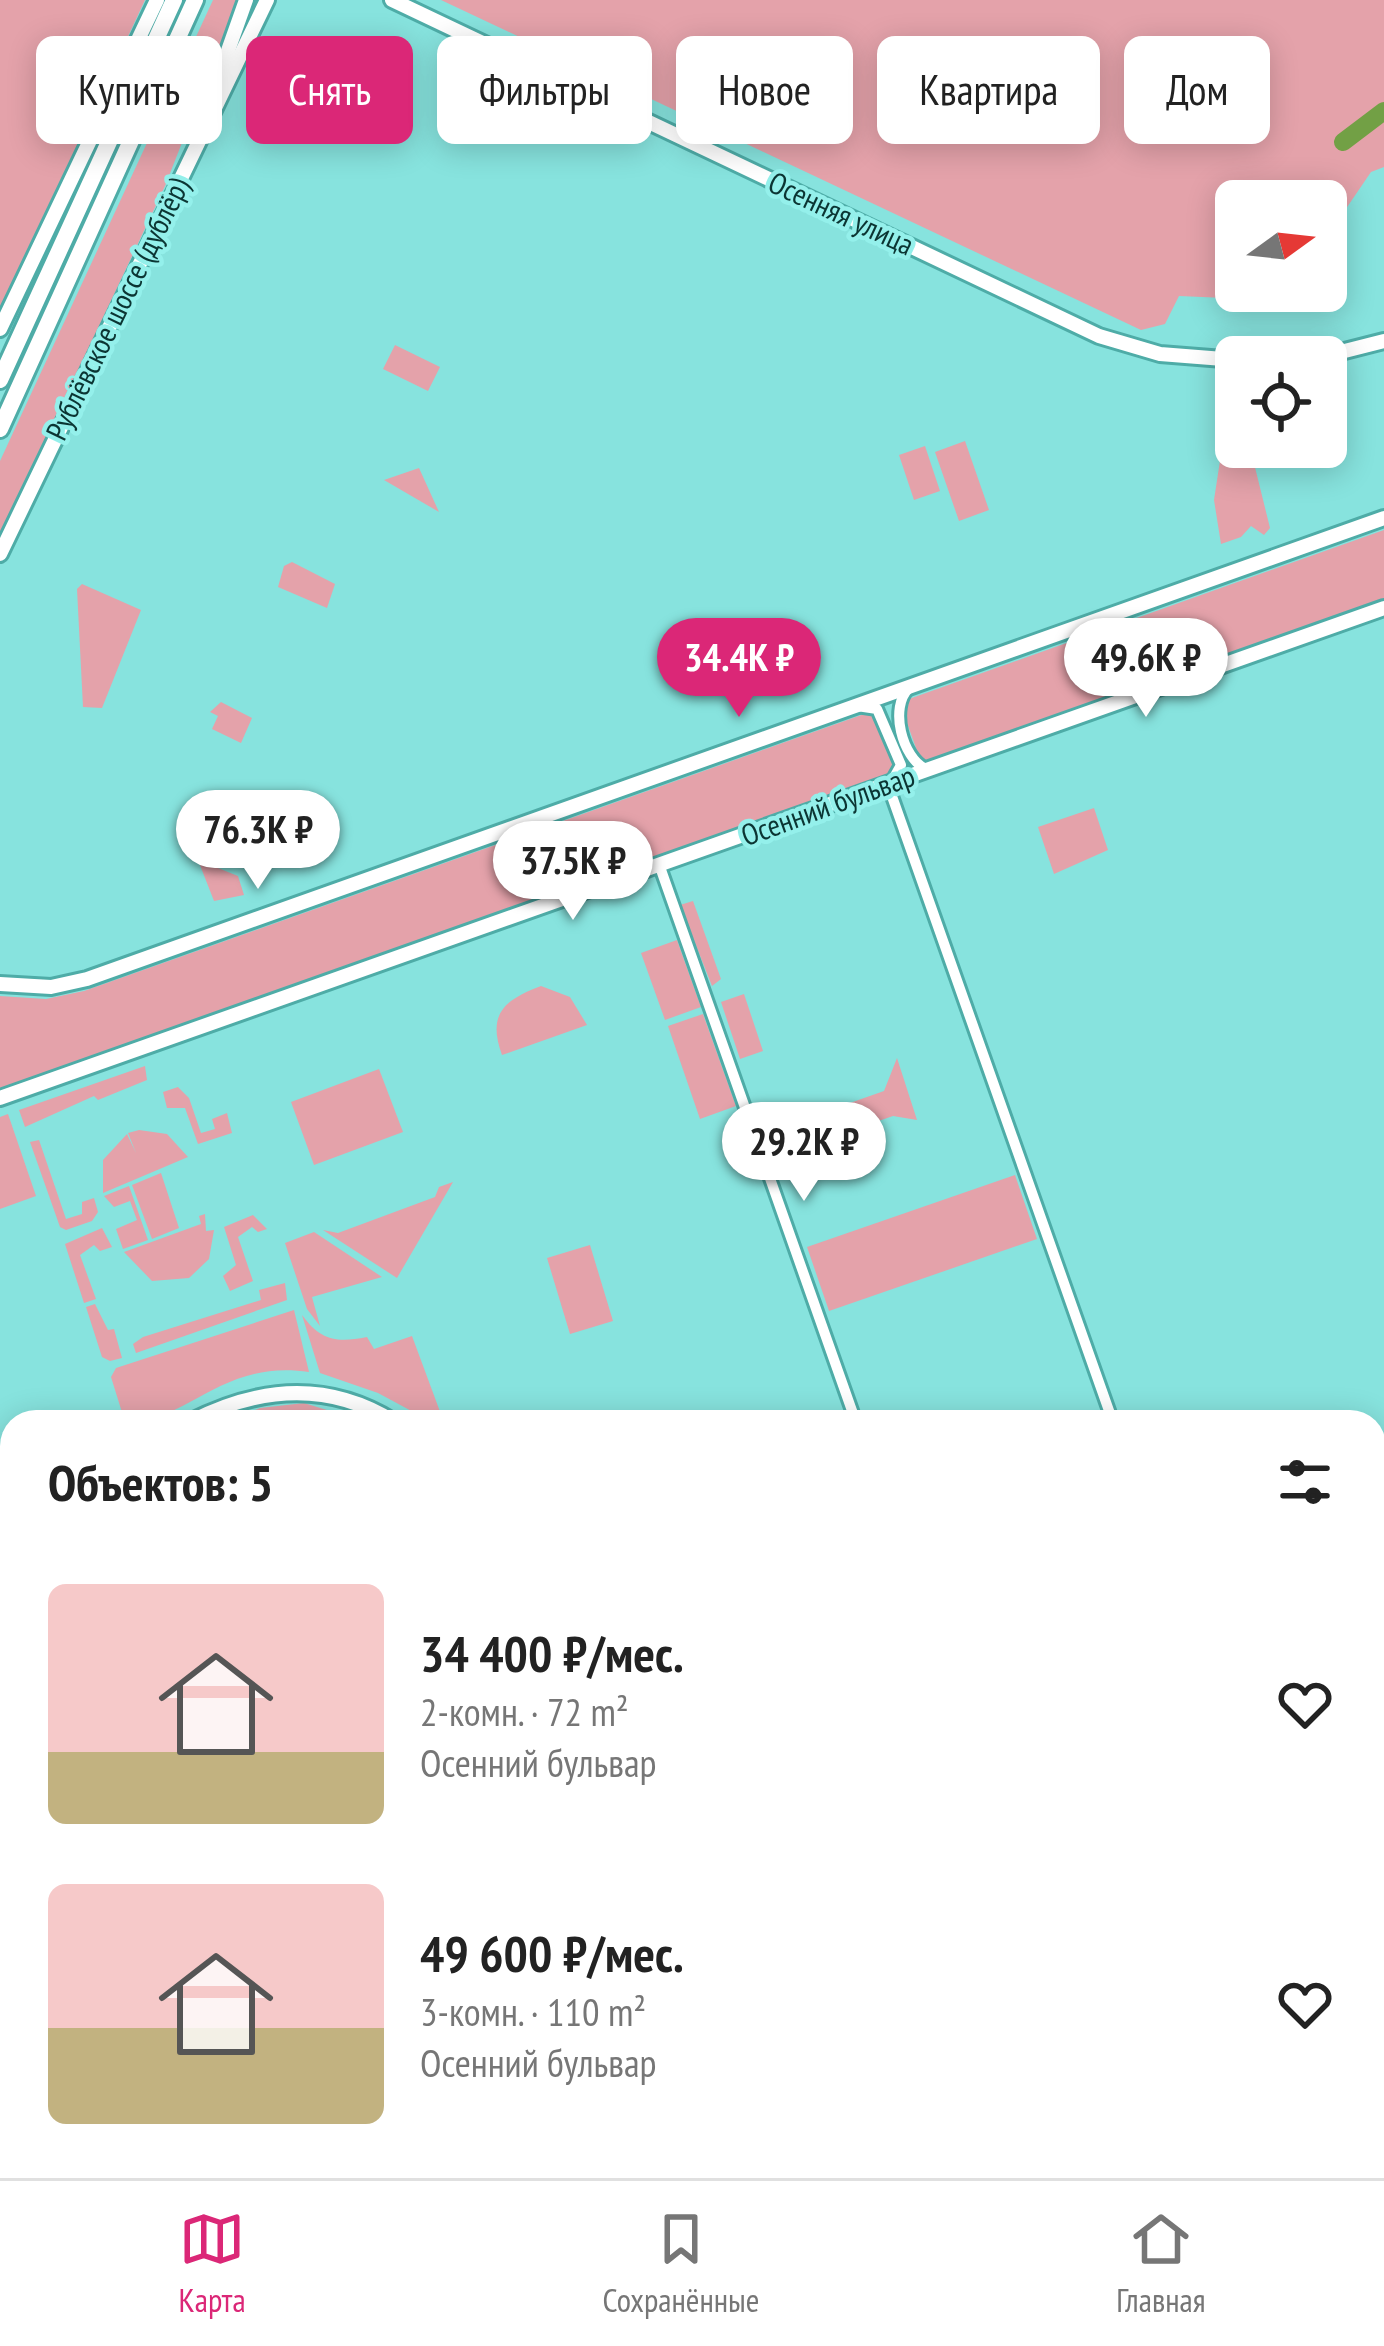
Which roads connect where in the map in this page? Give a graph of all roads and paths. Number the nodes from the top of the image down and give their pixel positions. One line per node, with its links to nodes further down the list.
1 (157, 0): 8 (street)
2 (174, 0): 12 (main road)
3 (195, 0): 13 (main road)
4 (246, 0): 7 (street)
5 (267, 0): 7 (street, Рублёвское шоссе (дублёр))
6 (392, 0): 11 (street, Осенняя улица)
7 (180, 182): 15 (street, Рублёвское шоссе (дублёр))
8 (0, 329)
9 (1384, 341): 10 (street)
10 (1347, 350)
11 (1215, 358)
12 (0, 380)
13 (0, 428)
14 (1384, 518): 17 (street)
15 (0, 554)
16 (1384, 608): 19 (street, Осенний бульвар)
17 (917, 683): 18 (street); 19 (street)
18 (852, 706): 20 (street); 22 (street)
19 (936, 768): 20 (street, Осенний бульвар)
20 (889, 784): 21 (street, Осенний бульвар); 27 (street)
21 (660, 867): 23 (street, Осенний бульвар); 26 (street)
22 (0, 983)
23 (0, 1098)
24 (218, 1410): 25 (street)
25 (365, 1410)
26 (852, 1410)
27 (1109, 1410)

